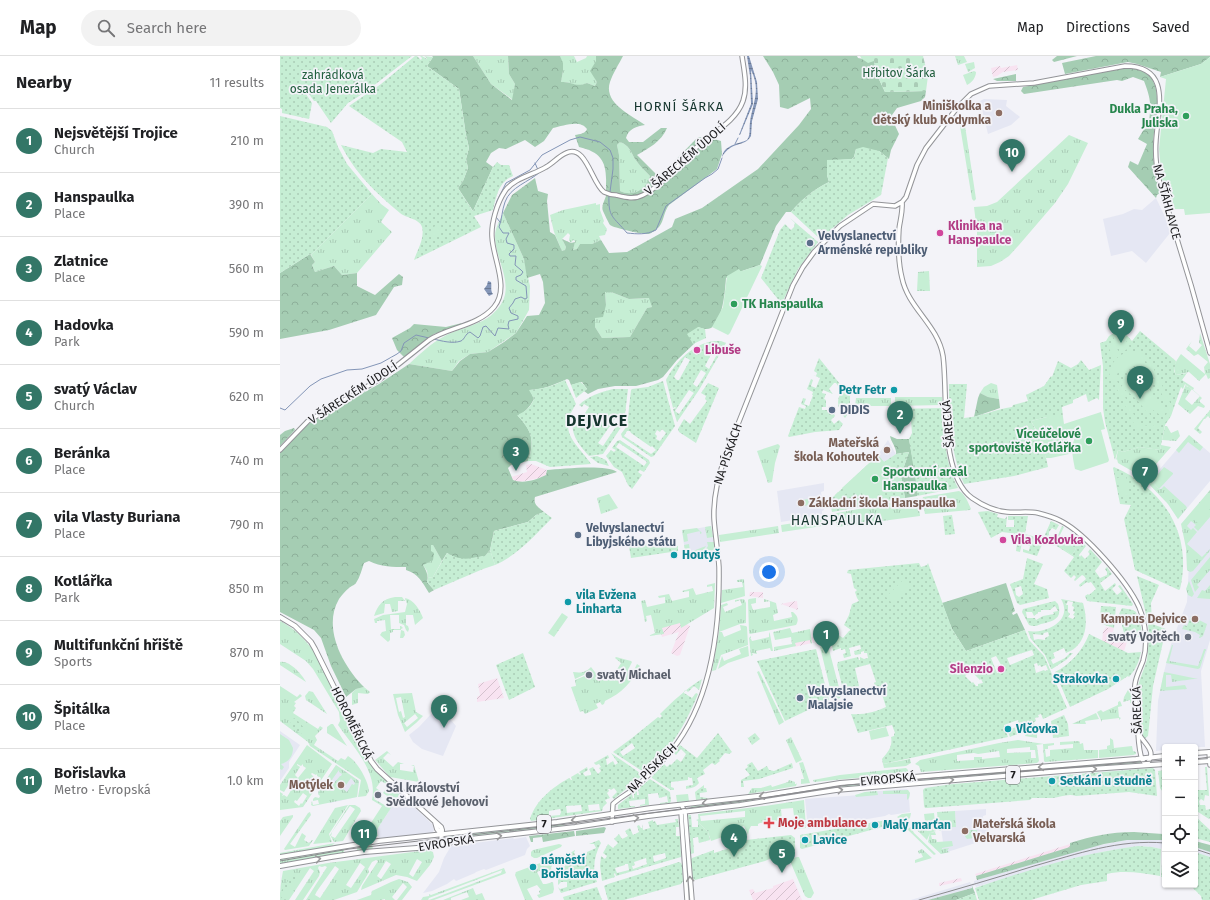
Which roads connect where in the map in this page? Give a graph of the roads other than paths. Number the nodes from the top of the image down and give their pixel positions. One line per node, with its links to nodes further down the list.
1 (742, 56): 5 (street, V ŠÁRECKÉM ÚDOLÍ)
2 (986, 86): 3 (street, ŠÁRECKÁ); 4 (street, NA ŠŤÁHLAVCE)
3 (902, 202): 7 (street, ŠÁRECKÁ); 20 (street, NA PÍSKÁCH)
4 (1210, 353)
5 (280, 450)
6 (280, 617): 22 (main road, HOROMĚŘICKÁ)
7 (1139, 734): 11 (street); 12 (street, ŠÁRECKÁ)
8 (1209, 752): 9 (main road); 13 (street)
9 (1198, 753)
10 (1162, 756): 11 (main road, EVROPSKÁ)
11 (1150, 757): 12 (main road, EVROPSKÁ / 7); 16 (street)
12 (1142, 759): 16 (street, ŠÁRECKÁ); 18 (main road, EVROPSKÁ / 7, one-way to 18)
13 (1210, 761): 14 (main road); 17 (street)
14 (1198, 762)
15 (1162, 764): 16 (main road, EVROPSKÁ / 7)
16 (1146, 765): 19 (main road, EVROPSKÁ / 7, one-way to 16)
17 (1210, 765)
18 (682, 806): 19 (street); 20 (main road, EVROPSKÁ / 7)
19 (683, 812): 21 (main road, EVROPSKÁ / 7, one-way to 19); 26 (street); 27 (street, one-way to 19)
20 (612, 814): 21 (street); 22 (main road, EVROPSKÁ / 7, one-way to 22)
21 (612, 822): 23 (main road, EVROPSKÁ / 7, one-way to 21)
22 (441, 834): 23 (main road); 24 (main road, EVROPSKÁ / 7)
23 (441, 844): 25 (main road, EVROPSKÁ / 7, one-way to 23)
24 (280, 857)
25 (280, 866)
26 (687, 900)
27 (692, 900)

